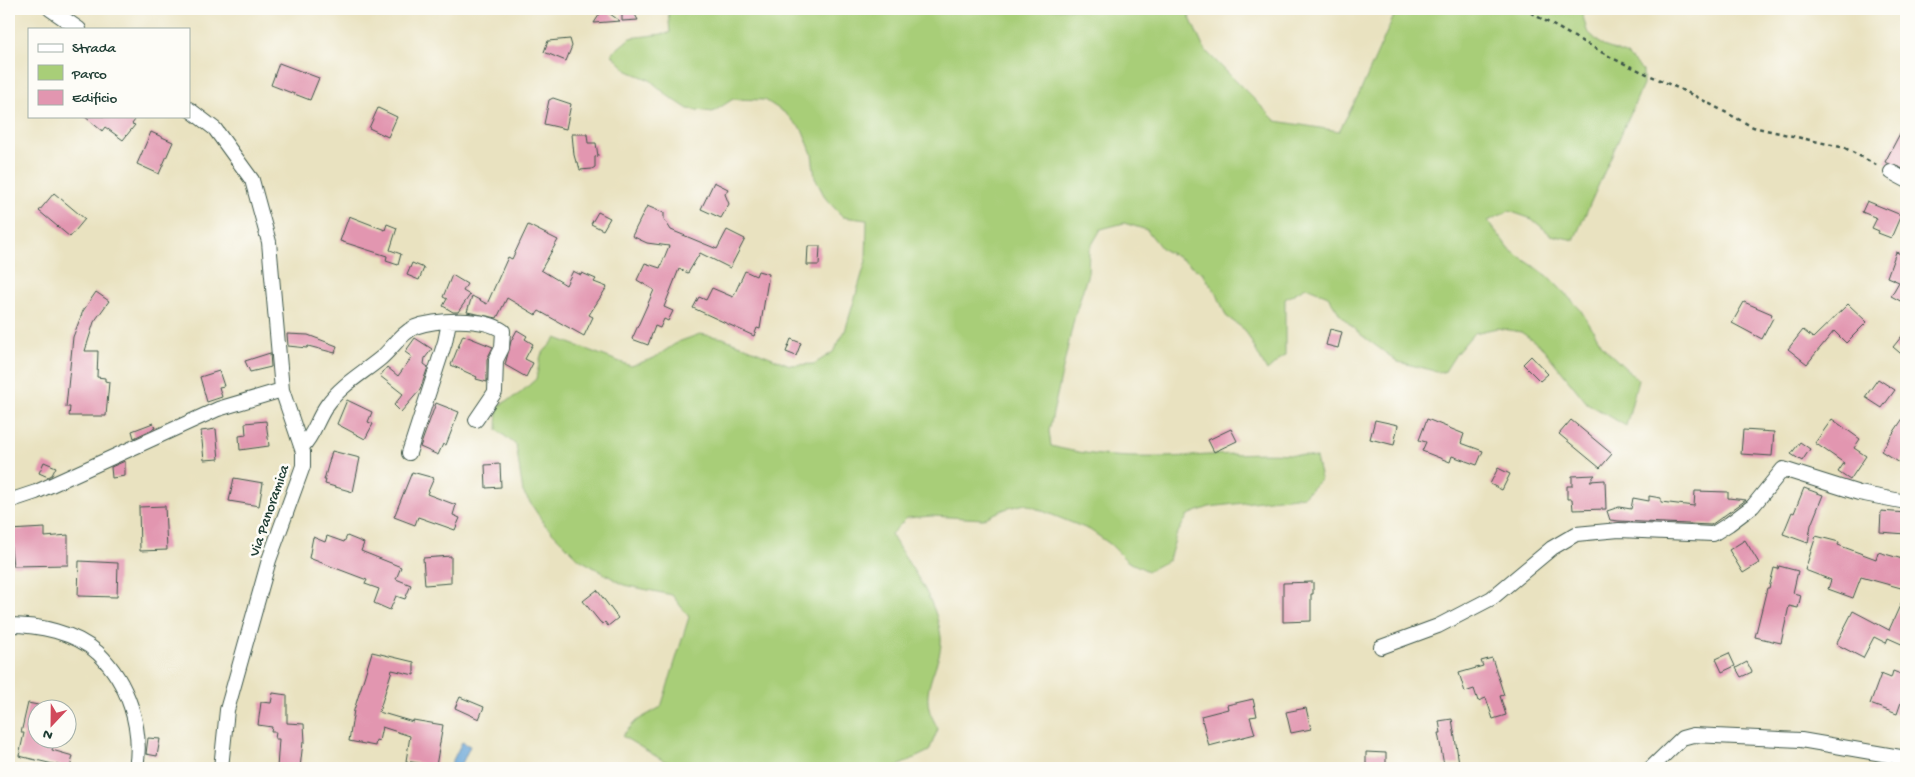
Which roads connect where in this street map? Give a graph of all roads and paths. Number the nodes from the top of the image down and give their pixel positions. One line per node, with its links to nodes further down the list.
1 (50, 9): 3 (street)
2 (1524, 9): 5 (path)
3 (78, 28)
4 (190, 111): 8 (street, Via Panoramica)
5 (1891, 172): 6 (street)
6 (1906, 180)
7 (449, 322): 9 (street); 10 (street); 11 (street)
8 (282, 390): 10 (street, Via Panoramica); 12 (street)
9 (476, 420)
10 (302, 447): 18 (street, Via Panoramica)
11 (409, 453)
12 (9, 501)
13 (1906, 502): 15 (street)
14 (9, 625): 17 (street)
15 (1381, 647)
16 (1906, 758): 19 (street)
17 (136, 768)
18 (221, 768)
19 (1651, 768)

